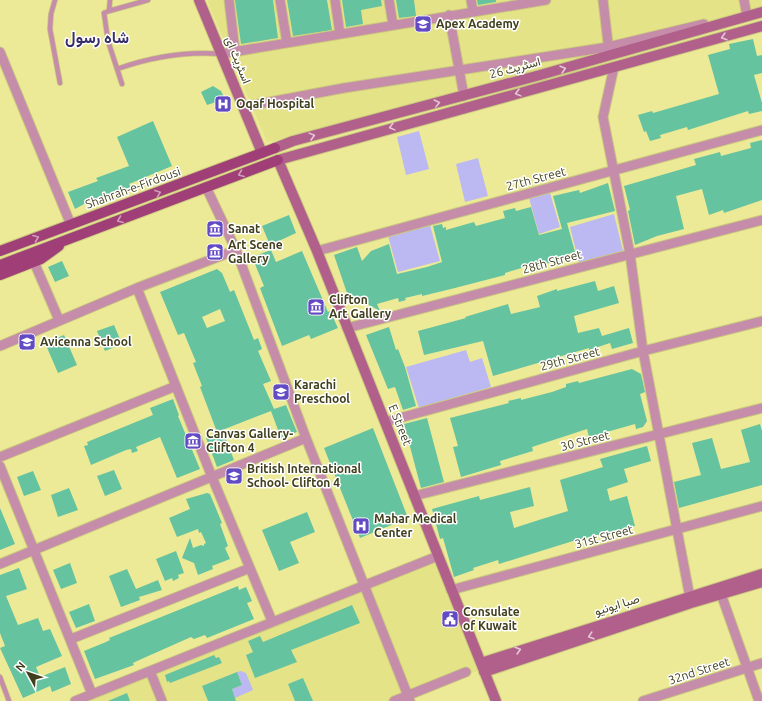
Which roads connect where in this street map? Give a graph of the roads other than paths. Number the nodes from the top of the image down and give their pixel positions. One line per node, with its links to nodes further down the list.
1 (55, 0): 30 (lane)
2 (110, 0): 14 (lane)
3 (148, 0): 14 (lane)
4 (199, 0): 26 (main road, اسٹریٹ ای)
5 (229, 0): 23 (street)
6 (280, 0): 22 (street)
7 (335, 0): 21 (street)
8 (389, 0): 19 (street)
9 (471, 0): 15 (street)
10 (546, 0): 13 (street)
11 (603, 0): 24 (street)
12 (744, 0): 18 (street)
13 (501, 3): 15 (street)
14 (109, 11): 28 (lane)
15 (473, 11): 17 (street)
16 (762, 12): 18 (main road, اسٹریٹ 26)
17 (449, 15): 19 (street); 29 (street)
18 (746, 15): 24 (main road, اسٹریٹ 26)
19 (393, 25): 21 (street)
20 (762, 26): 27 (main road, اسٹریٹ 26, one-way to 27)
21 (340, 34): 22 (street)
22 (287, 43): 23 (street)
23 (235, 51): 26 (street)
24 (609, 51): 29 (street); 32 (main road, اسٹریٹ 26, one-way to 24)
25 (0, 52): 41 (street)
26 (221, 54): 28 (lane); 33 (main road, اسٹریٹ ای)
27 (614, 67): 37 (main road, اسٹریٹ 26, one-way to 37); 38 (street)
28 (117, 69): 31 (lane)
29 (460, 70): 32 (street); 33 (street)
30 (60, 83)
31 (122, 84)
32 (464, 96): 35 (main road, اسٹریٹ 26, one-way to 32)
33 (243, 107): 36 (main road, اسٹریٹ ای)
34 (762, 130): 38 (street, 27th Street)
35 (274, 148): 36 (main road, Shahrah-e-Firdousi)
36 (262, 153): 41 (main road, Shahrah-e-Firdousi, one-way to 36)
37 (278, 160): 39 (main road, one-way to 39); 44 (main road, E Street)
38 (614, 170): 44 (street, 27th Street); 46 (street)
39 (206, 187): 42 (main road, one-way to 42); 43 (street)
40 (762, 220): 46 (street, 28th Street)
41 (70, 225): 45 (main road, Shahrah-e-Firdousi, one-way to 41)
42 (65, 240): 47 (main road); 48 (main road)
43 (236, 250): 50 (street); 60 (street)
44 (317, 251): 53 (main road, E Street)
45 (0, 252)
46 (630, 254): 53 (street, 28th Street); 55 (street)
47 (34, 262): 49 (main road); 51 (street)
48 (0, 265)
49 (0, 275)
50 (137, 288): 51 (street); 56 (street)
51 (59, 320): 54 (street)
52 (762, 321): 55 (street, 29th Street)
53 (347, 328): 58 (main road, E Street)
54 (0, 346)
55 (643, 351): 58 (street, 29th Street); 59 (street)
56 (176, 386): 61 (street); 63 (street)
57 (762, 408): 59 (street, 30 Street)
58 (385, 422): 64 (main road, E Street)
59 (659, 435): 64 (street, 30 Street); 66 (street)
60 (306, 438): 63 (street); 73 (street)
61 (0, 456)
62 (0, 466): 67 (street)
63 (212, 478): 67 (street); 70 (street)
64 (414, 496): 68 (main road, E Street)
65 (762, 506): 66 (street, 31st Street)
66 (677, 529): 74 (street, 31st Street); 76 (street)
67 (33, 551): 69 (street); 78 (street)
68 (438, 556): 73 (street); 74 (main road, E Street)
69 (0, 564)
70 (250, 568): 77 (street); 78 (street)
71 (762, 574): 76 (main road, صبا ایونیو)
72 (762, 582): 75 (main road, صبا ایونیو)
73 (363, 584): 77 (street); 86 (street)
74 (452, 590): 80 (main road, E Street)
75 (721, 594): 76 (main road, صبا ایونیو); 81 (street)
76 (690, 600): 80 (main road, صبا ایونیو)
77 (272, 621): 82 (street)
78 (72, 639): 85 (street)
79 (762, 663): 81 (street, 32nd Street)
80 (483, 668): 91 (main road, E Street)
81 (748, 668): 92 (street, 32nd Street); 93 (street)
82 (150, 671): 85 (street); 89 (street)
83 (466, 672): 86 (street)
84 (0, 677): 87 (lane)
85 (92, 694): 88 (street)
86 (409, 698): 90 (street)
87 (9, 701)
88 (75, 701)
89 (162, 701)
90 (394, 701)
91 (496, 701)
92 (643, 701)
93 (760, 701)

